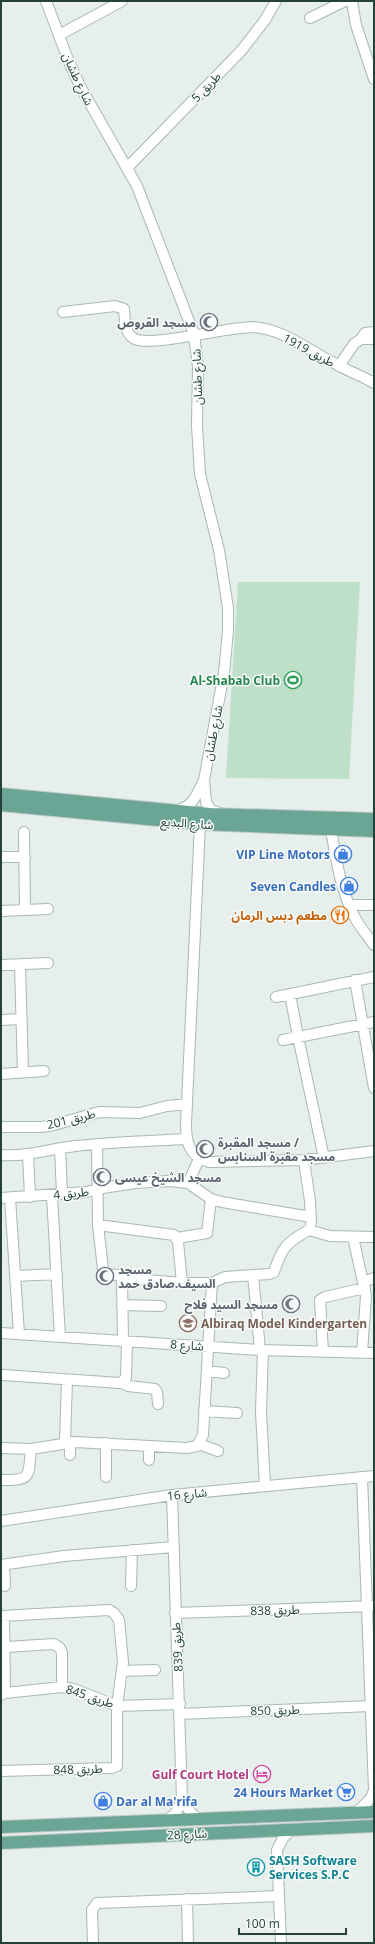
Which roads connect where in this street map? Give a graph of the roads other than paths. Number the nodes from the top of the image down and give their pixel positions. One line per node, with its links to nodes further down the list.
1 (46, 1): 7 (street, شارع طشان)
2 (122, 1): 7 (street)
3 (276, 1): 9 (street, طريق 5)
4 (345, 1): 6 (street)
5 (352, 1): 8 (street)
6 (310, 18)
7 (59, 35): 9 (street, شارع طشان)
8 (374, 79)
9 (128, 167): 12 (street, شارع طشان)
10 (63, 312): 12 (street, طريق 1919)
11 (374, 332): 13 (street)
12 (194, 334): 15 (street, طريق 1919); 17 (street, شارع طشان)
13 (362, 339): 14 (street); 15 (street)
14 (374, 339)
15 (339, 366): 16 (street, طريق 1919)
16 (374, 383)
17 (204, 780): 20 (street); 21 (street)
18 (1, 794): 20 (main road, شارع البديع)
19 (1, 805): 23 (main road, شارع البديع)
20 (174, 811): 21 (main road, شارع البديع)
21 (229, 815): 22 (main road, شارع البديع)
22 (374, 819)
23 (200, 824): 24 (main road, شارع البديع); 52 (street)
24 (331, 830): 25 (main road, شارع البديع); 29 (street)
25 (374, 831)
26 (24, 832): 28 (street)
27 (1, 857): 28 (street)
28 (25, 857): 32 (street)
29 (349, 905): 30 (street); 34 (street)
30 (374, 905)
31 (48, 909): 32 (street)
32 (25, 910): 33 (street)
33 (1, 911)
34 (374, 945)
35 (48, 963): 37 (street)
36 (1, 965): 37 (street)
37 (20, 965): 42 (street)
38 (374, 977): 39 (street)
39 (355, 980): 40 (street); 45 (street)
40 (290, 994): 41 (street); 46 (street)
41 (276, 996)
42 (20, 1019): 43 (street); 49 (street)
43 (1, 1020)
44 (374, 1022): 45 (street)
45 (364, 1024): 46 (street); 51 (street)
46 (298, 1037): 47 (street); 60 (street)
47 (284, 1040)
48 (44, 1071): 49 (street)
49 (23, 1072): 50 (street)
50 (1, 1074)
51 (374, 1088)
52 (187, 1104): 53 (street, طريق 201); 54 (street)
53 (1, 1127)
54 (186, 1139): 55 (street); 61 (street)
55 (97, 1144): 56 (street); 64 (street)
56 (60, 1148): 58 (street); 65 (street)
57 (374, 1151): 60 (street)
58 (28, 1154): 59 (street); 66 (street)
59 (1, 1155)
60 (324, 1158): 62 (street)
61 (199, 1159): 62 (street); 63 (street)
62 (304, 1160): 69 (street)
63 (188, 1183): 64 (street, طريق 4); 68 (street)
64 (98, 1190): 65 (street, طريق 4); 70 (street)
65 (57, 1195): 66 (street, طريق 4); 75 (street)
66 (30, 1197): 67 (street, طريق 4)
67 (6, 1198): 77 (street)
68 (211, 1199): 69 (street); 73 (street)
69 (311, 1217): 71 (street)
70 (98, 1225): 73 (street); 78 (street)
71 (309, 1230): 72 (street); 76 (street)
72 (353, 1237): 74 (street); 82 (street)
73 (177, 1238): 80 (street)
74 (374, 1238)
75 (56, 1274): 77 (street); 87 (street)
76 (253, 1275): 81 (street); 90 (street)
77 (15, 1276): 86 (street)
78 (122, 1278): 80 (street); 83 (street)
79 (374, 1278): 82 (street)
80 (182, 1283): 81 (street)
81 (212, 1283): 89 (street)
82 (364, 1285): 91 (street); 92 (street)
83 (122, 1305): 84 (street); 88 (street)
84 (161, 1306)
85 (1, 1333): 86 (street, شارع 8)
86 (19, 1334): 87 (street, شارع 8)
87 (60, 1337): 88 (street, شارع 8)
88 (125, 1341): 89 (street, شارع 8); 98 (street)
89 (209, 1347): 90 (street, شارع 8); 94 (street)
90 (262, 1350): 91 (street, شارع 8); 115 (street)
91 (323, 1352): 92 (street, شارع 8)
92 (362, 1353): 93 (street, شارع 8)
93 (374, 1353)
94 (207, 1371): 95 (street); 100 (street)
95 (224, 1373)
96 (3, 1375): 97 (street)
97 (67, 1380): 98 (street); 102 (street)
98 (122, 1383): 99 (street)
99 (158, 1404)
100 (204, 1411): 101 (street); 104 (street)
101 (237, 1414)
102 (68, 1442): 103 (street); 107 (street); 109 (street)
103 (106, 1444): 105 (street); 111 (street)
104 (199, 1444): 105 (street); 108 (street)
105 (149, 1446): 110 (street)
106 (1, 1448): 107 (street)
107 (30, 1450): 114 (street)
108 (218, 1451)
109 (70, 1455)
110 (149, 1460)
111 (106, 1476)
112 (374, 1476): 113 (street, شارع 16)
113 (362, 1477): 115 (street, شارع 16); 118 (street)
114 (1, 1480)
115 (264, 1486): 116 (street, شارع 16)
116 (172, 1495): 117 (street, شارع 16); 119 (street, طريق 839)
117 (1, 1521)
118 (369, 1543): 124 (street)
119 (174, 1547): 120 (street); 125 (street, طريق 839)
120 (132, 1550): 121 (street); 123 (street)
121 (2, 1565): 122 (street)
122 (5, 1586)
123 (131, 1586)
124 (370, 1607): 125 (street, طريق 838); 133 (street)
125 (175, 1613): 134 (street, طريق 839)
126 (3, 1616): 127 (street); 129 (street)
127 (6, 1647): 130 (street); 131 (street)
128 (155, 1670): 129 (street)
129 (122, 1671): 132 (street)
130 (62, 1687): 131 (street, طريق 845); 132 (street, طريق 845)
131 (3, 1694)
132 (117, 1706): 134 (street, طريق 845); 135 (street, طريق 848)
133 (370, 1706): 134 (street, طريق 850); 136 (street)
134 (180, 1709): 137 (street, طريق 839)
135 (1, 1772)
136 (374, 1790): 139 (street)
137 (182, 1799): 140 (street); 141 (street)
138 (374, 1812): 139 (main road, شارع 28)
139 (356, 1814): 140 (main road, شارع 28)
140 (200, 1820): 141 (main road, شارع 28)
141 (166, 1821): 143 (main road, شارع 28)
142 (374, 1826): 144 (main road, شارع 28)
143 (1, 1827)
144 (291, 1830): 145 (main road, شارع 28); 147 (street)
145 (258, 1831): 146 (main road, شارع 28); 147 (street)
146 (1, 1843)
147 (277, 1850): 148 (street)
148 (279, 1896): 149 (street); 152 (street)
149 (187, 1899): 150 (street); 151 (street)
150 (94, 1943)
151 (188, 1943)
152 (281, 1943)

